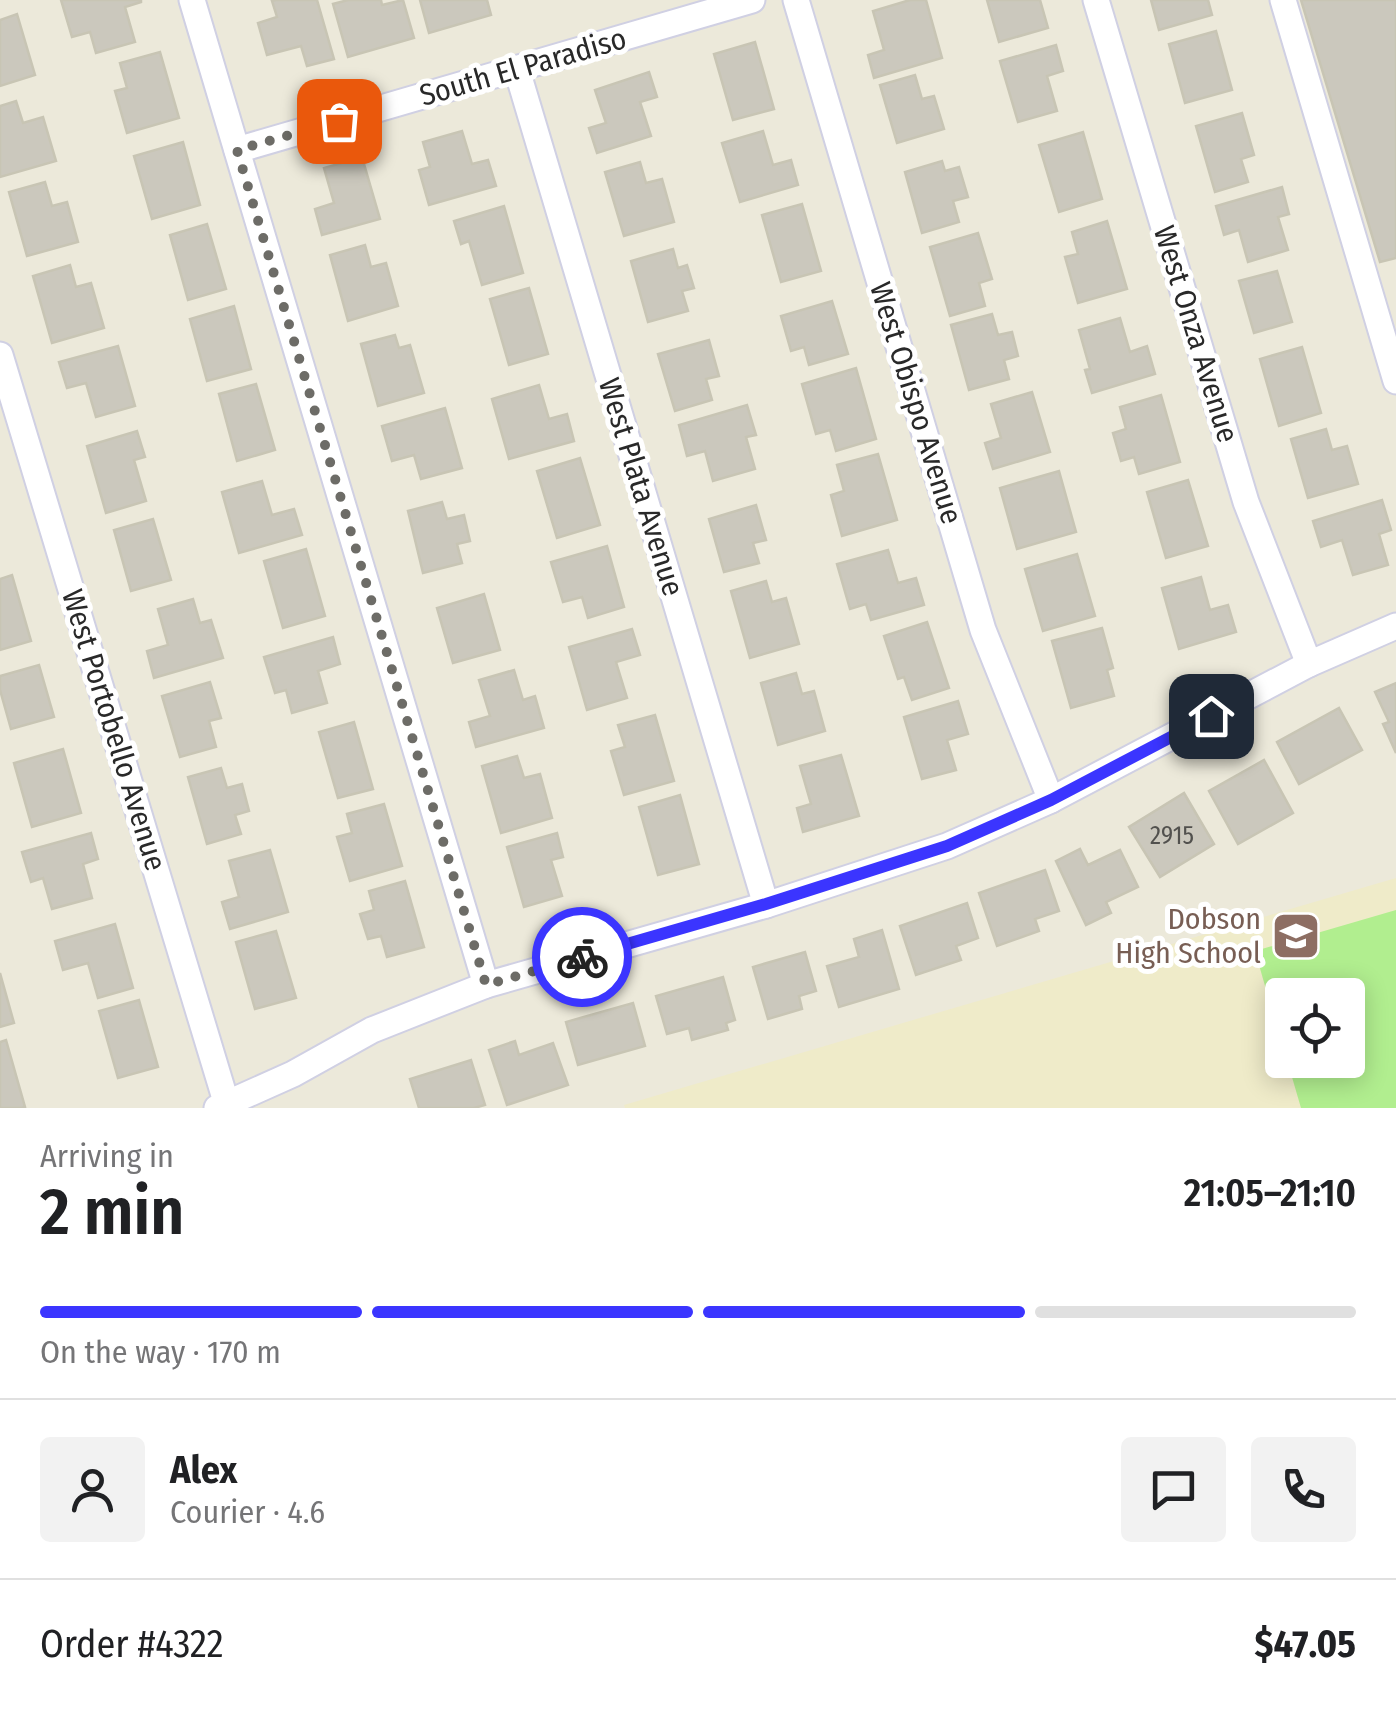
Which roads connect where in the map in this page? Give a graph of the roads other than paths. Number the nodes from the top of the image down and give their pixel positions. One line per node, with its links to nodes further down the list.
1 (192, 0): 7 (street)
2 (752, 0): 6 (street, South El Paradiso)
3 (796, 0): 12 (street, West Obispo Avenue)
4 (1096, 0): 11 (street, West Onza Avenue)
5 (1283, 0): 9 (street)
6 (517, 70): 7 (street, South El Paradiso); 13 (street, West Plata Avenue)
7 (237, 150): 14 (street)
8 (0, 355): 15 (street, West Portobello Avenue)
9 (1396, 381)
10 (1396, 626): 11 (street)
11 (1308, 664): 12 (street)
12 (1051, 800): 13 (street)
13 (766, 904): 14 (street)
14 (486, 985): 15 (street)
15 (222, 1106)

